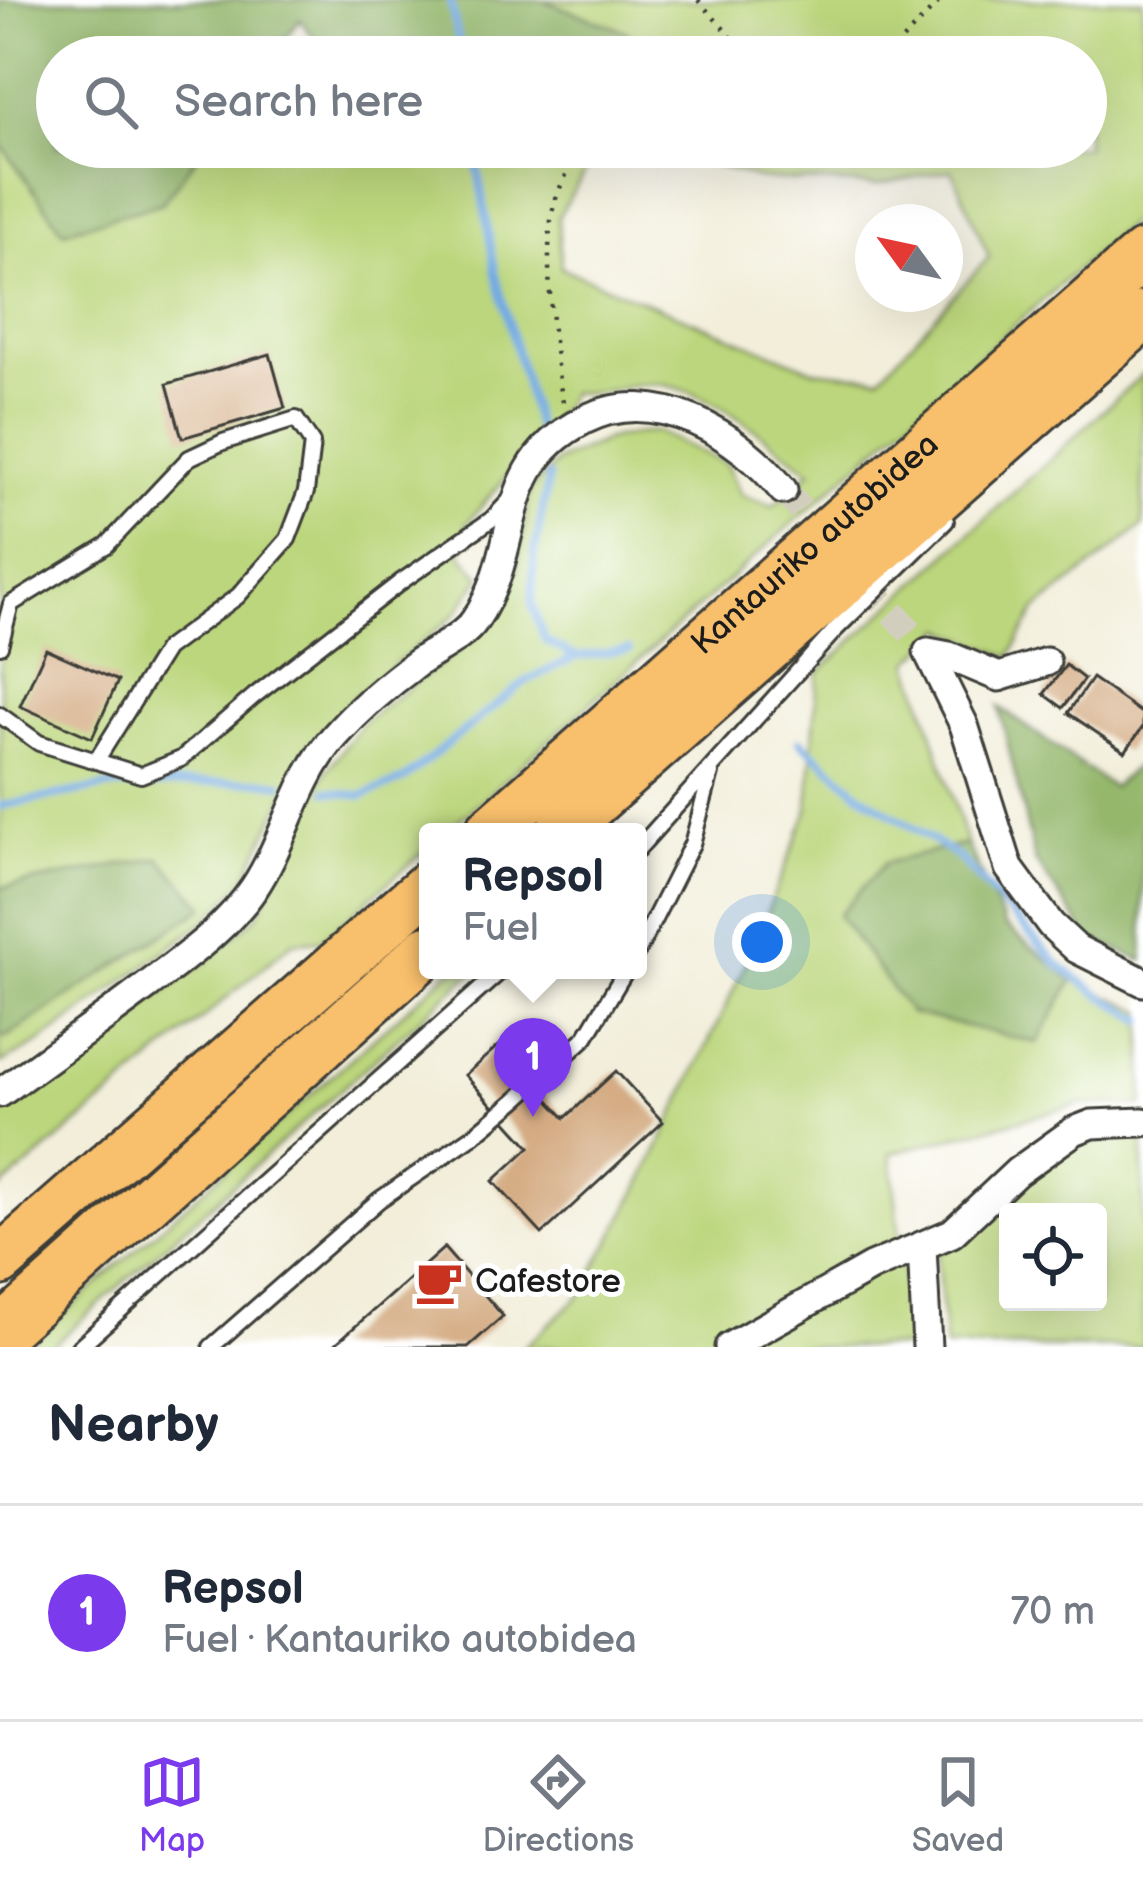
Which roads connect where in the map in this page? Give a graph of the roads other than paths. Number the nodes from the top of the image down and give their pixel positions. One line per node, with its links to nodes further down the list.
1 (1143, 255): 11 (highway, Kantauriko autobidea)
2 (1143, 316): 12 (highway, Kantauriko autobidea)
3 (783, 490): 4 (street)
4 (515, 495): 9 (lane); 20 (street)
5 (952, 515): 10 (lane)
6 (0, 646): 9 (lane)
7 (1046, 662): 19 (street)
8 (0, 715): 9 (lane)
9 (96, 761)
10 (712, 770): 13 (lane); 15 (lane)
11 (499, 823)
12 (570, 823)
13 (647, 839)
14 (419, 894): 23 (highway)
15 (647, 933)
16 (419, 958): 24 (highway)
17 (492, 979): 25 (lane)
18 (621, 979): 26 (lane)
19 (1143, 982)
20 (0, 1093)
21 (1143, 1122): 22 (street)
22 (922, 1246): 27 (street); 28 (street)
23 (0, 1261)
24 (0, 1333)
25 (79, 1347)
26 (211, 1347)
27 (729, 1347)
28 (927, 1347)

